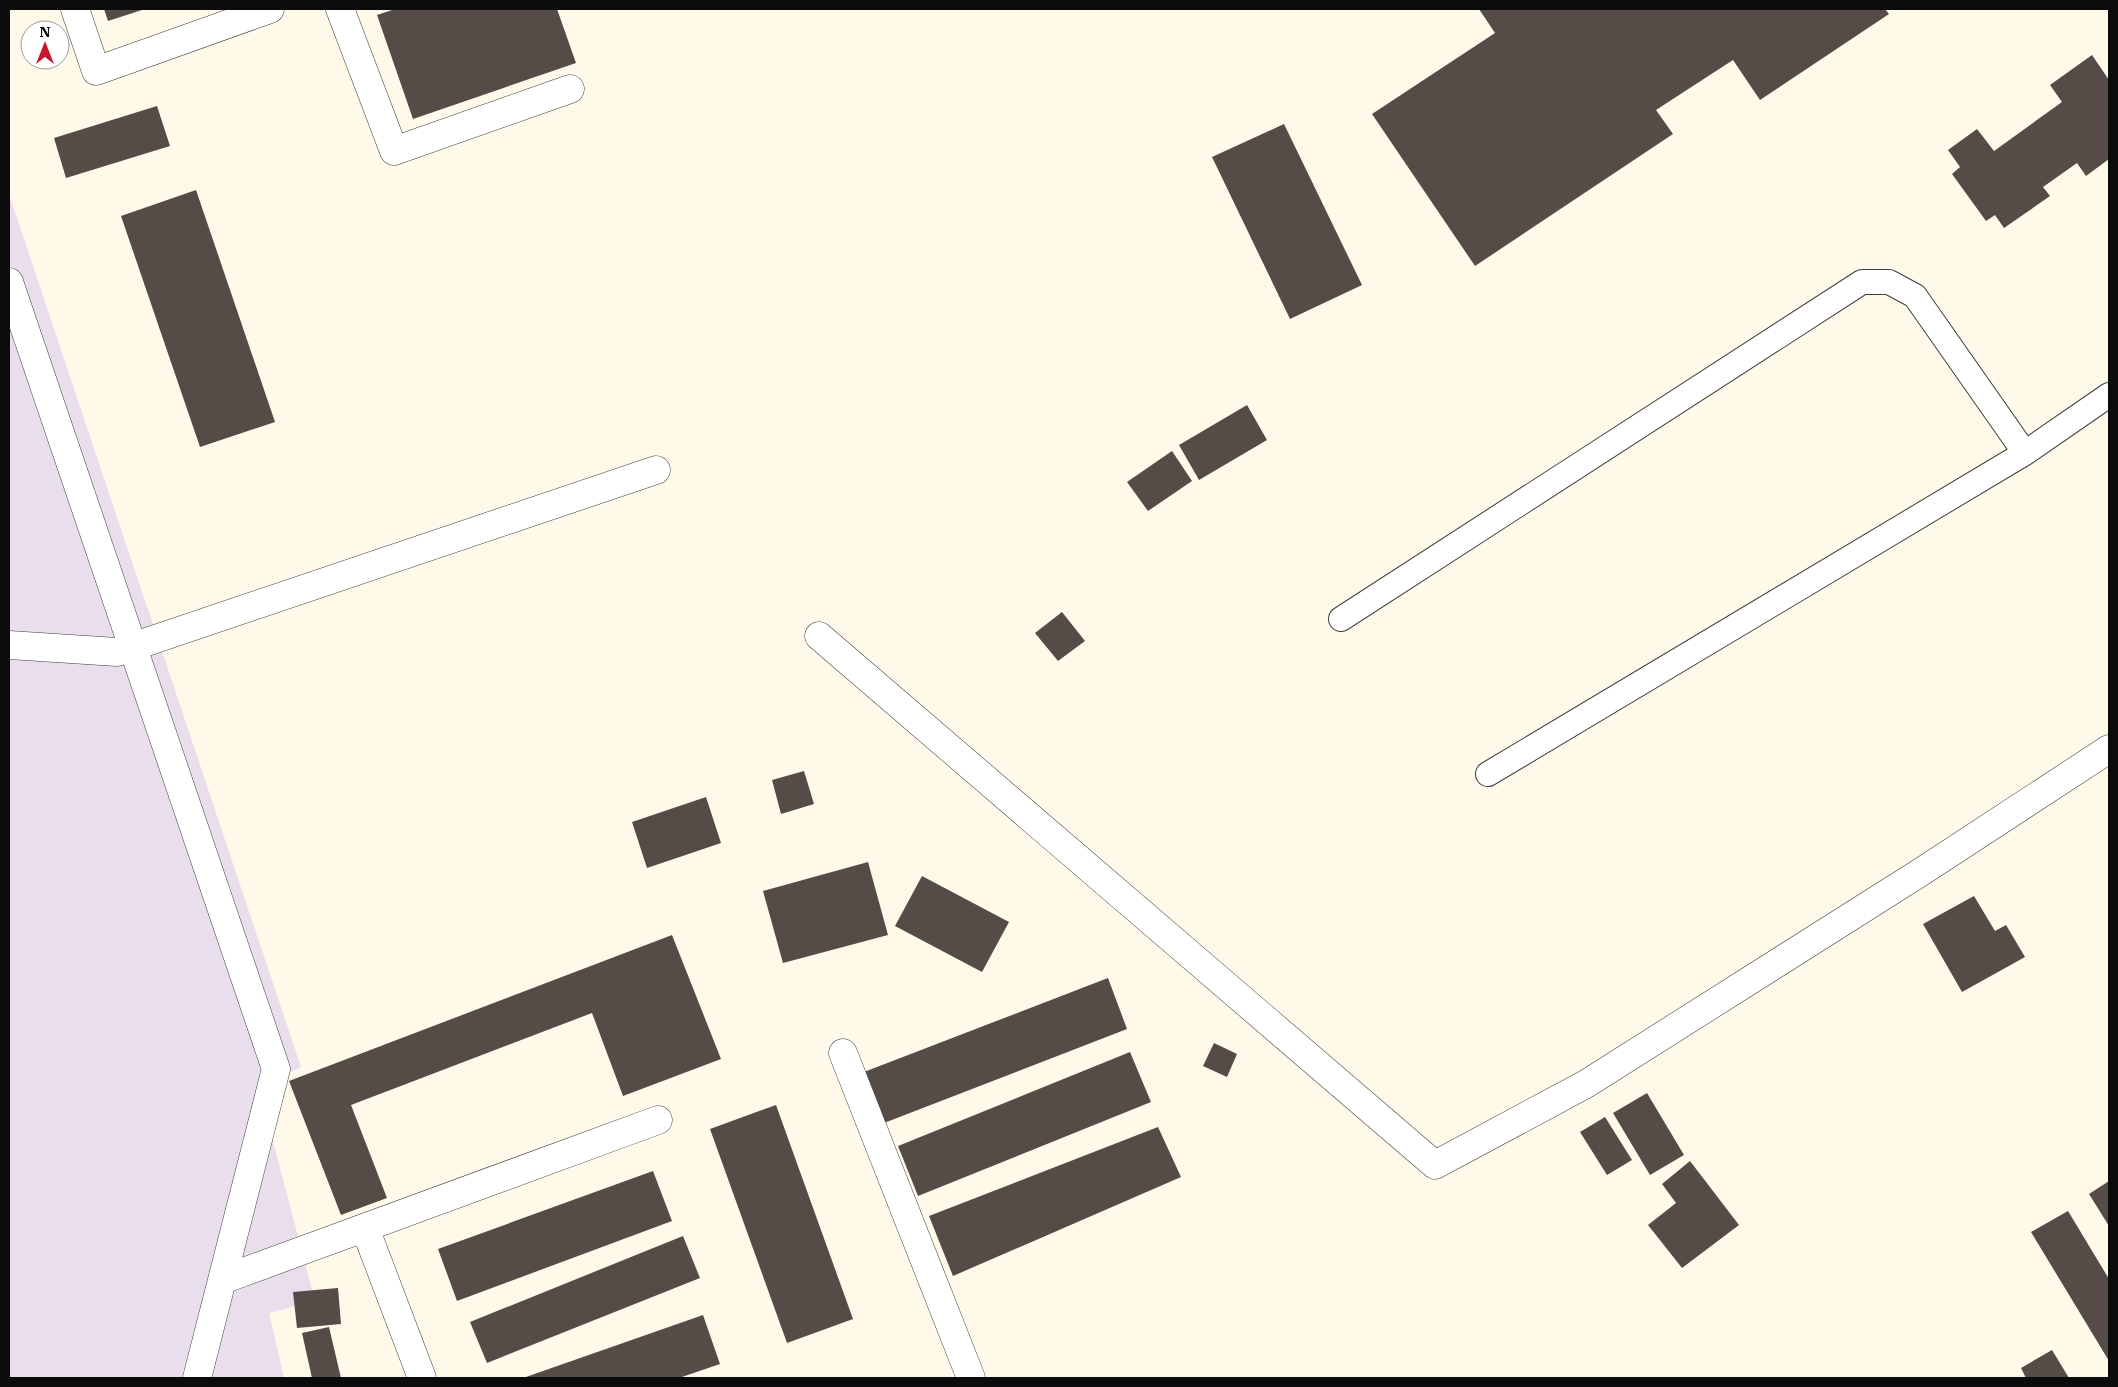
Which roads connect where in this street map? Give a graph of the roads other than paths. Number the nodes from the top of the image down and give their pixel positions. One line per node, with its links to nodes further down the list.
1 (75, 9): 2 (street)
2 (270, 9)
3 (340, 9): 4 (street)
4 (570, 89)
5 (9, 282): 12 (street)
6 (2109, 395): 7 (lane)
7 (2025, 453): 9 (lane); 14 (lane)
8 (656, 470): 12 (street)
9 (1341, 619)
10 (819, 636): 13 (street)
11 (9, 645): 12 (street)
12 (133, 647): 18 (street)
13 (2109, 749)
14 (1488, 774)
15 (843, 1053): 21 (street)
16 (658, 1120): 17 (street)
17 (366, 1228): 18 (street); 20 (street)
18 (222, 1280): 19 (street)
19 (197, 1378)
20 (422, 1378)
21 (971, 1378)

